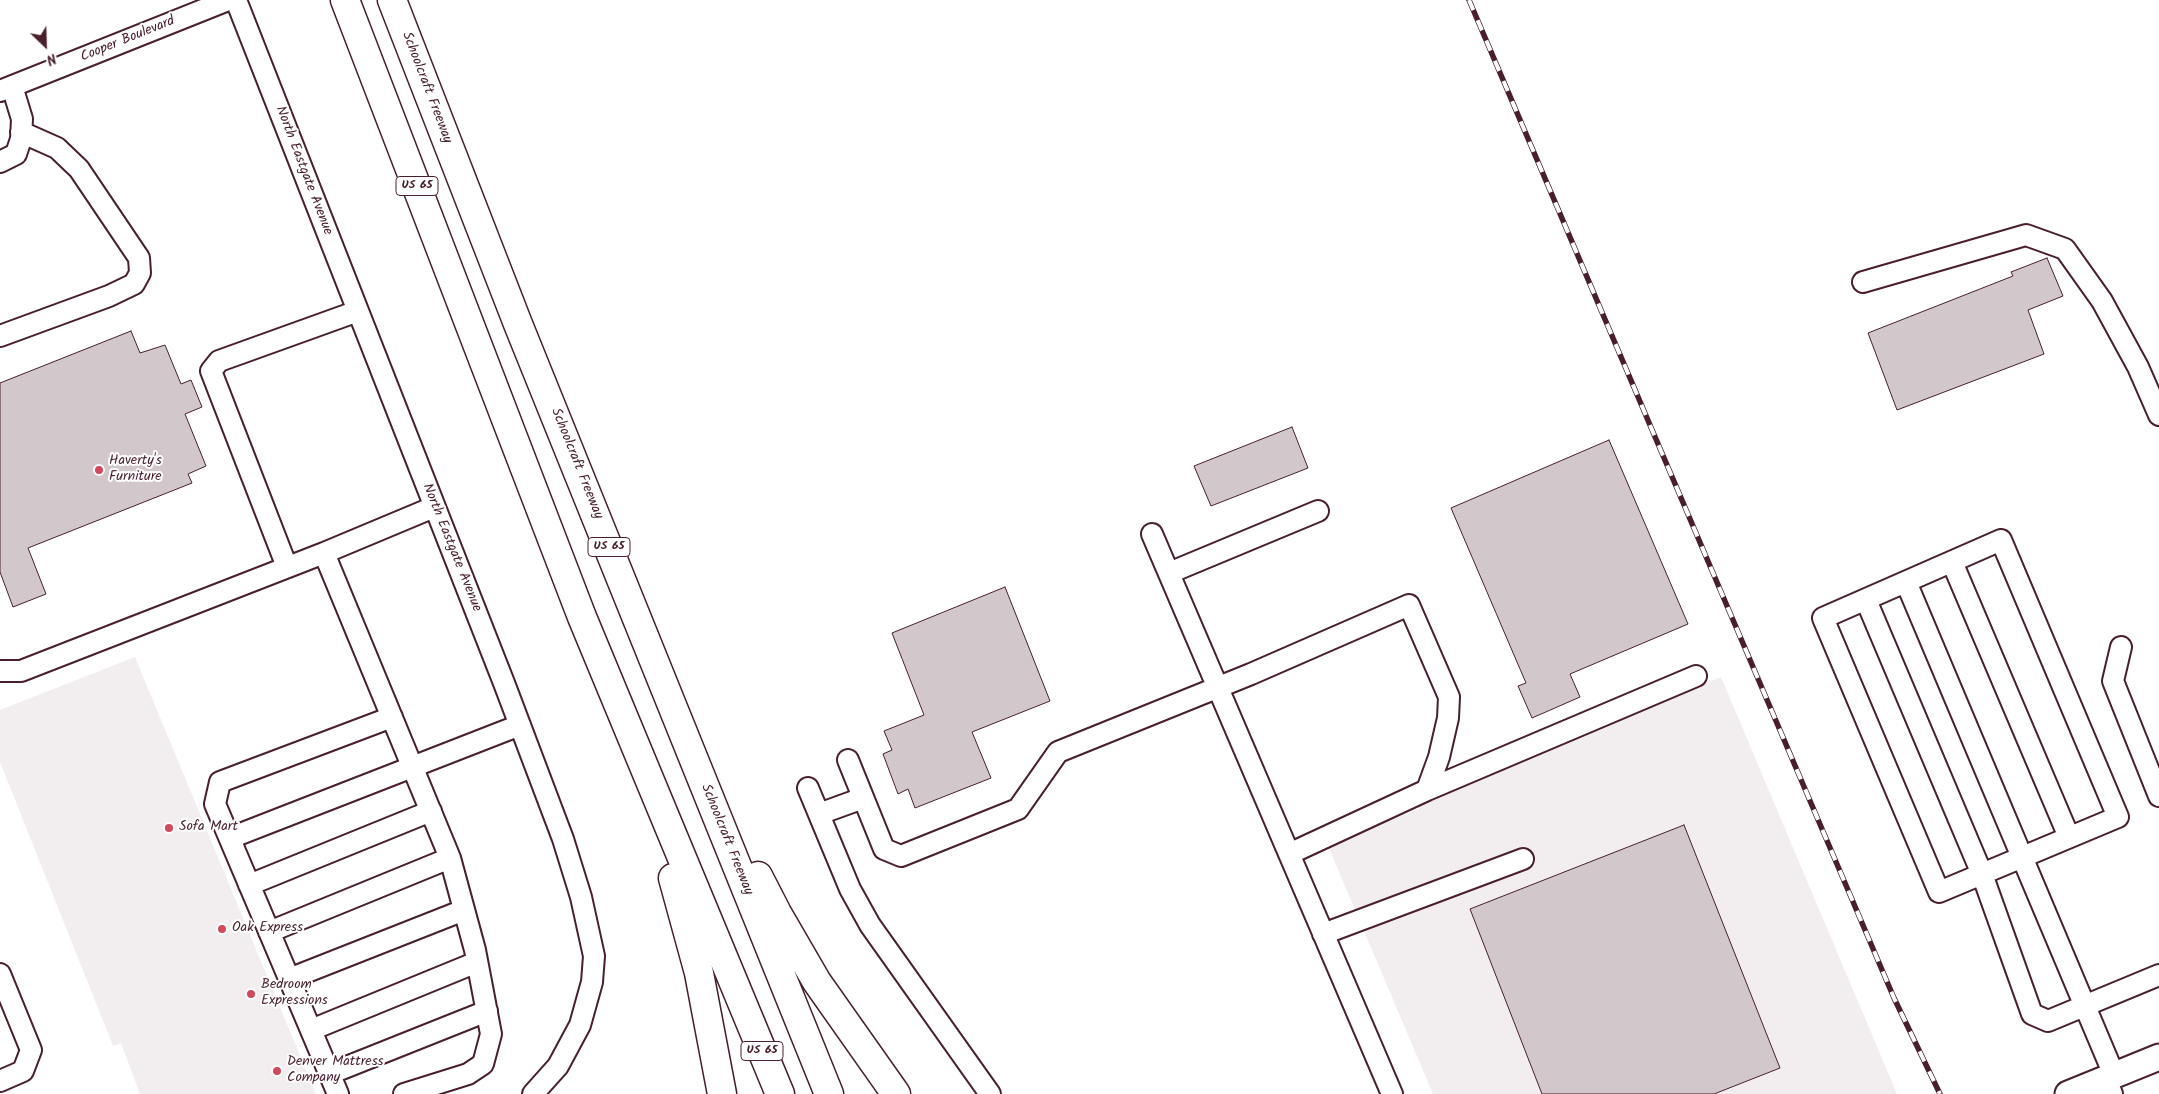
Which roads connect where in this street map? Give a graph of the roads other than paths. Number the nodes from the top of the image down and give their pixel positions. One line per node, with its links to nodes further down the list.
1 (228, 0): 5 (street, Cooper Boulevard)
2 (236, 0): 9 (street, North Eastgate Avenue)
3 (345, 0): 22 (highway, US 65)
4 (392, 0): 20 (highway, Schoolcraft Freeway / US 65)
5 (6, 88): 6 (street)
6 (21, 132): 7 (street); 10 (street)
7 (0, 162)
8 (1864, 282): 11 (street)
9 (358, 311): 12 (street, North Eastgate Avenue); 17 (street)
10 (0, 336)
11 (2159, 416)
12 (434, 507): 15 (street); 28 (street, North Eastgate Avenue)
13 (1318, 511): 18 (street)
14 (1152, 534): 18 (street)
15 (324, 553): 17 (street); 27 (street)
16 (1952, 562): 19 (street); 37 (street); 37 (street)
17 (287, 567): 24 (street)
18 (1169, 573): 26 (street)
19 (1906, 582): 21 (street); 40 (street)
20 (628, 595): 64 (highway, Schoolcraft Freeway / US 65); 65 (highway)
21 (1866, 600): 43 (street); 43 (street)
22 (582, 617): 62 (highway); 63 (highway, US 65)
23 (2121, 647): 33 (street)
24 (0, 671)
25 (1696, 676): 32 (street)
26 (1217, 687): 32 (street); 34 (street); 39 (street)
27 (392, 716): 30 (street); 38 (street)
28 (520, 725): 30 (street); 61 (street, North Eastgate Avenue)
29 (848, 760): 34 (street)
30 (413, 767): 35 (street); 38 (street)
31 (808, 788): 36 (street)
32 (1427, 790): 39 (street)
33 (2159, 796)
34 (863, 798): 36 (street)
35 (431, 811): 41 (street); 44 (street)
36 (819, 814): 66 (street)
37 (2069, 837): 40 (street)
38 (230, 838): 44 (street)
39 (1289, 854): 47 (street)
40 (2022, 857): 43 (street); 52 (street)
41 (450, 858): 45 (street); 46 (street)
42 (1523, 860): 47 (street)
43 (1982, 874): 52 (street)
44 (249, 884): 46 (street)
45 (464, 910): 48 (street); 51 (street)
46 (269, 932): 51 (street)
47 (1323, 934): 67 (street)
48 (477, 962): 53 (street); 54 (street)
49 (0, 974): 57 (street)
50 (2159, 974): 52 (street)
51 (289, 980): 54 (street)
52 (2085, 1006): 58 (street)
53 (487, 1012): 56 (street); 60 (street)
54 (311, 1030): 56 (street)
55 (2159, 1057): 58 (main road)
56 (329, 1074): 59 (street)
57 (0, 1081)
58 (2111, 1083): 68 (main road)
59 (338, 1094)
60 (404, 1094)
61 (532, 1094)
62 (722, 1094)
63 (780, 1094)
64 (829, 1094)
65 (896, 1094)
66 (990, 1094)
67 (1392, 1094)
68 (2068, 1094)

